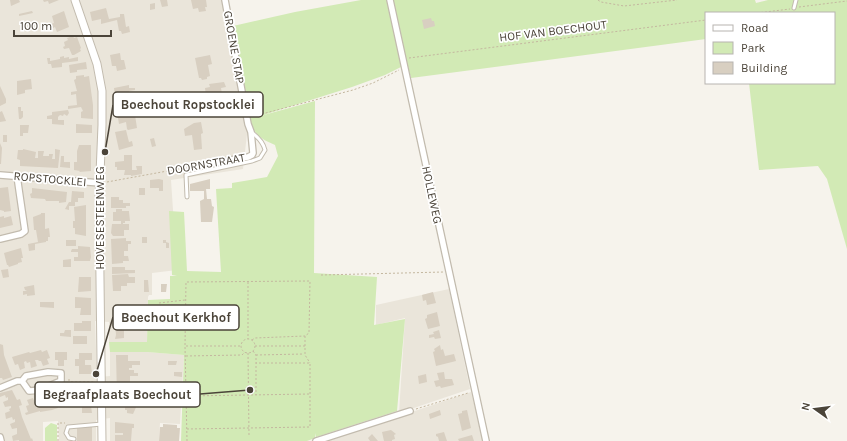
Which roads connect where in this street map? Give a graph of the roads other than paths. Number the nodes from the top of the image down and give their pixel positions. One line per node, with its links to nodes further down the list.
1 (75, 0): 11 (street, HOVESESTEENWEG)
2 (225, 0): 6 (street, GROENE STAP)
3 (390, 0): 23 (street, HOLLEWEG)
4 (796, 0): 5 (lane)
5 (794, 8)
6 (247, 118): 7 (street, DOORNSTRAAT)
7 (251, 132): 8 (street, DOORNSTRAAT); 12 (lane)
8 (191, 167)
9 (0, 175): 10 (street, ROPSTOCKLEI)
10 (18, 176): 11 (street, ROPSTOCKLEI); 13 (street)
11 (100, 183): 17 (street, HOVESESTEENWEG)
12 (187, 197)
13 (0, 239)
14 (22, 380): 14 (street); 15 (street)
15 (0, 388)
16 (410, 411): 22 (street)
17 (102, 424): 19 (lane); 21 (street, HOVESESTEENWEG)
18 (0, 437): 20 (street)
19 (74, 440)
20 (1, 441)
21 (102, 441)
22 (316, 441)
23 (486, 441)

